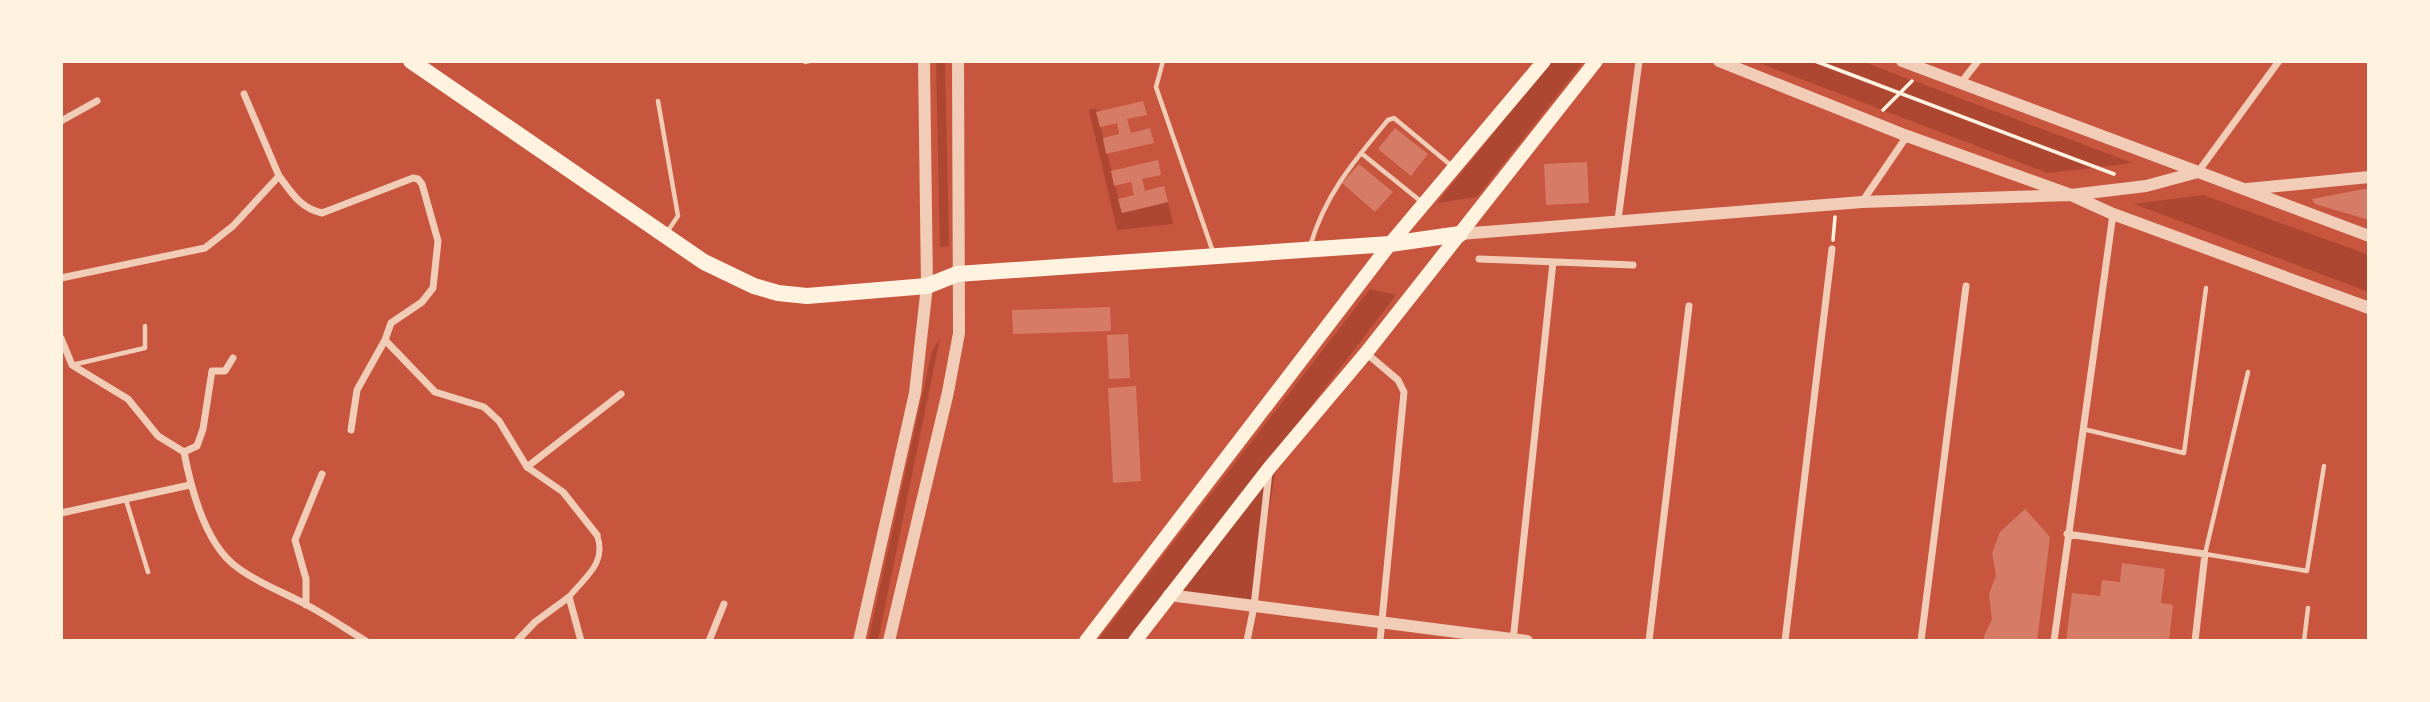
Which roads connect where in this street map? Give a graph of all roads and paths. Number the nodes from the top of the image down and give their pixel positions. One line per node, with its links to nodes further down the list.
1 (411, 61): 36 (main road)
2 (924, 61): 47 (street)
3 (958, 61): 45 (street)
4 (1163, 61): 41 (lane)
5 (1544, 61): 23 (main road)
6 (1596, 61): 35 (main road)
7 (1639, 61): 34 (street)
8 (1719, 61): 20 (street)
9 (1815, 61): 15 (path)
10 (1902, 61): 13 (street)
11 (1978, 61): 14 (street)
12 (2279, 61): 24 (street)
13 (1924, 70): 14 (street); 15 (path)
14 (1960, 84): 24 (street)
15 (1899, 93): 20 (path); 26 (path)
16 (244, 94): 25 (street)
17 (97, 101): 19 (street)
18 (658, 101): 36 (lane)
19 (61, 121)
20 (1872, 122): 21 (street)
21 (1907, 136): 29 (street); 30 (street)
22 (1361, 153): 23 (lane); 31 (lane); 40 (lane)
23 (1454, 168): 31 (main road)
24 (2198, 172): 28 (street); 29 (street)
25 (279, 176): 46 (street); 54 (street)
26 (2120, 176)
27 (2369, 177): 28 (street)
28 (2243, 189): 37 (street)
29 (2071, 195): 30 (street); 33 (street)
30 (1862, 202): 32 (street)
31 (1424, 204): 38 (main road)
32 (1837, 204): 34 (street); 39 (path)
33 (2113, 214): 51 (street); 60 (street)
34 (1618, 220): 35 (street)
35 (1460, 234): 38 (main road); 55 (main road)
36 (664, 236): 47 (main road)
37 (2369, 236)
38 (1390, 244): 40 (main road); 88 (main road)
39 (1832, 249): 94 (street)
40 (1309, 250): 41 (main road)
41 (1214, 256): 45 (main road)
42 (1479, 259): 43 (street)
43 (1553, 262): 44 (street); 81 (street)
44 (1633, 265)
45 (957, 274): 47 (main road); 87 (street)
46 (61, 278)
47 (927, 286): 86 (street)
48 (1966, 286): 95 (street)
49 (2206, 288): 60 (lane)
50 (1689, 306): 93 (street)
51 (2369, 308)
52 (145, 326): 57 (lane)
53 (61, 338): 57 (street)
54 (385, 340): 61 (street); 64 (street)
55 (1366, 353): 65 (main road); 80 (street)
56 (233, 358): 62 (street)
57 (72, 365): 62 (street)
58 (2248, 372): 72 (lane)
59 (621, 394): 64 (street)
60 (2082, 428): 70 (street)
61 (351, 430)
62 (184, 452): 67 (street)
63 (2324, 466): 72 (lane)
64 (527, 467): 71 (street)
65 (1270, 467): 74 (main road); 78 (street)
66 (322, 474): 77 (street)
67 (190, 485): 68 (street); 77 (street)
68 (126, 500): 69 (street); 73 (lane)
69 (61, 513)
70 (2067, 534): 72 (street); 96 (street)
71 (597, 535): 75 (street)
72 (2205, 554): 97 (street)
73 (148, 572)
74 (1169, 595): 78 (street); 89 (main road)
75 (569, 597): 83 (street); 84 (street)
76 (724, 604): 85 (street)
77 (306, 605): 82 (street)
78 (1254, 606): 80 (street); 90 (street)
79 (2308, 608): 98 (lane)
80 (1383, 623): 81 (street); 91 (street)
81 (1513, 640): 92 (street)
82 (366, 641)
83 (517, 641)
84 (581, 641)
85 (709, 641)
86 (859, 641)
87 (889, 641)
88 (1086, 641)
89 (1135, 641)
90 (1247, 641)
91 (1380, 641)
92 (1527, 641)
93 (1649, 641)
94 (1785, 641)
95 (1922, 641)
96 (2054, 641)
97 (2194, 641)
98 (2304, 641)

